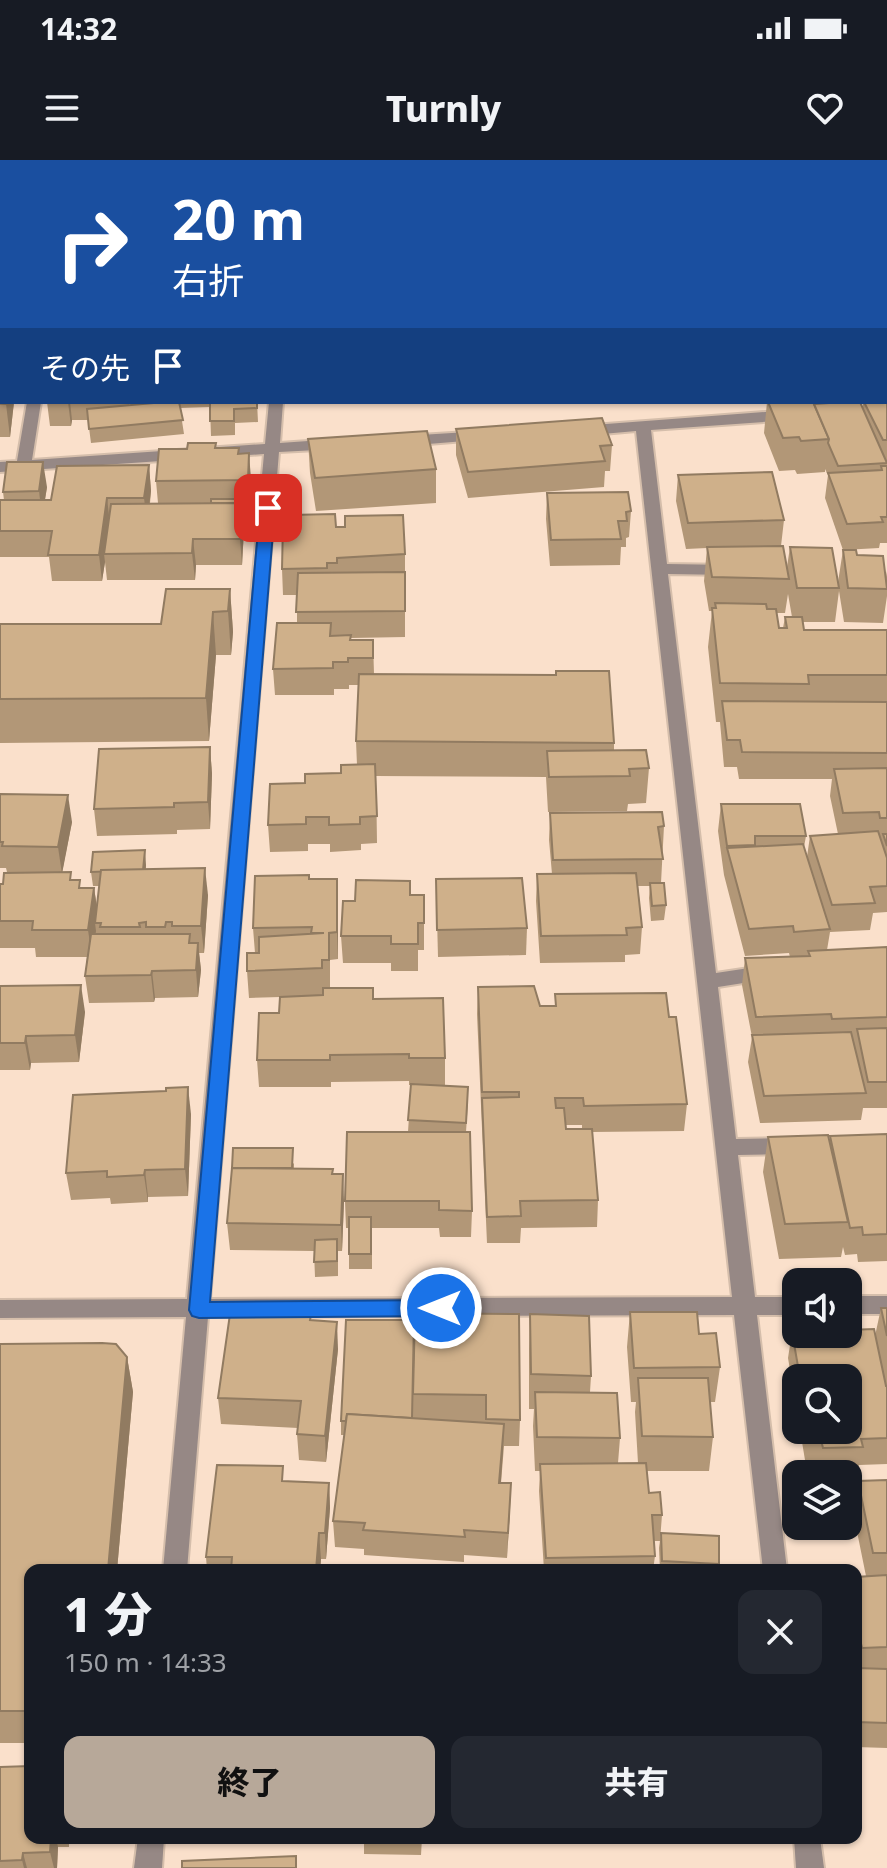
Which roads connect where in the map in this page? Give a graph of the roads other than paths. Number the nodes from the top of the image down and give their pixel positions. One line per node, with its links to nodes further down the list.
1 (34, 404): 10 (street)
2 (276, 404): 9 (street)
3 (803, 414): 4 (street)
4 (643, 427): 5 (street); 12 (street)
5 (564, 431)
6 (500, 435): 7 (street)
7 (389, 441)
8 (357, 443): 9 (street)
9 (273, 446): 10 (street); 23 (street)
10 (24, 465): 11 (street)
11 (0, 467)
12 (659, 569): 13 (street); 15 (street)
13 (750, 570)
14 (793, 968): 15 (street)
15 (705, 982): 17 (street)
16 (813, 1146): 17 (street)
17 (724, 1147): 20 (street)
18 (862, 1305): 19 (street)
19 (887, 1305)
20 (743, 1306): 21 (street); 23 (street); 25 (street)
21 (782, 1306)
22 (0, 1309): 23 (street)
23 (199, 1310): 24 (street)
24 (176, 1564)
25 (774, 1564)
26 (150, 1844): 28 (street)
27 (808, 1844): 29 (street)
28 (148, 1868)
29 (810, 1868)

